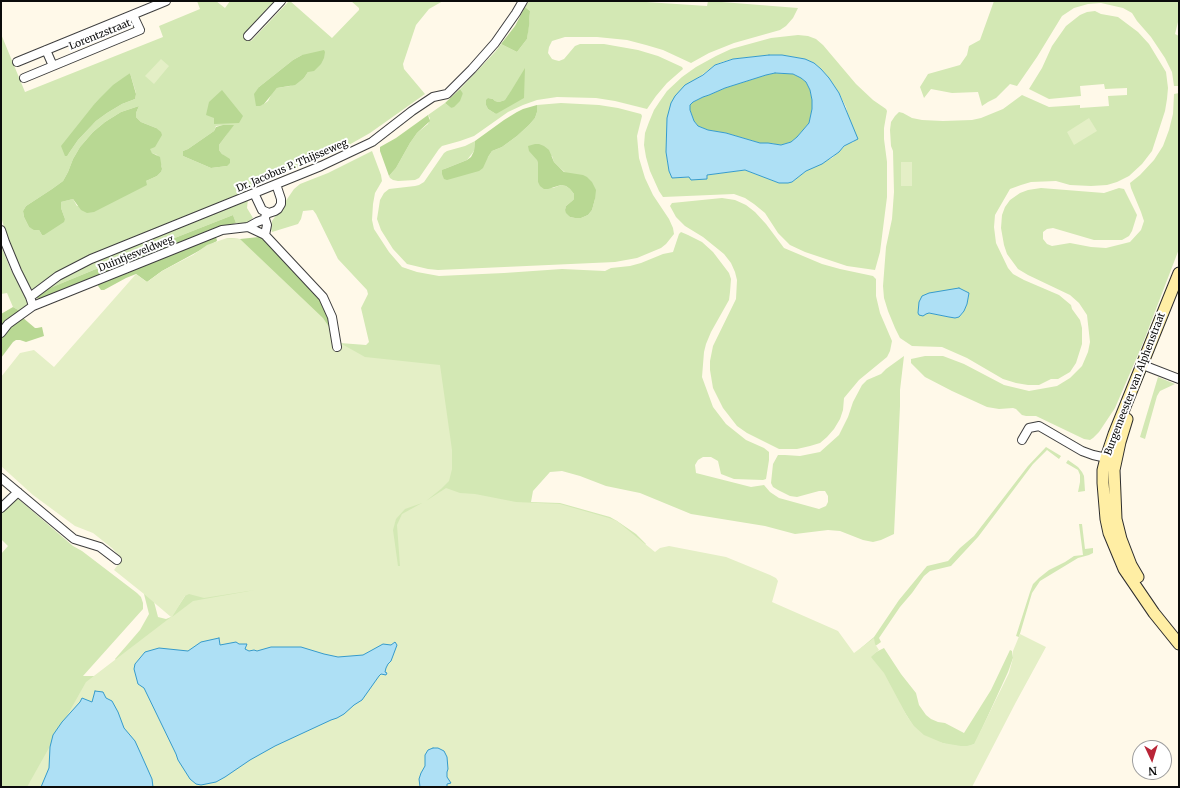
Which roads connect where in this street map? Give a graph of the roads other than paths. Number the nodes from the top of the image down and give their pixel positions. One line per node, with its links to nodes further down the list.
1 (166, 1): 4 (street, Lorentzstraat)
2 (281, 1): 5 (street)
3 (523, 1): 10 (street, Dr. Jacobus P. Thijsseweg)
4 (133, 15): 6 (street, Lorentzstraat); 8 (street, Lorentzstraat)
5 (248, 36)
6 (46, 50): 7 (street, Lorentzstraat); 8 (street)
7 (17, 62)
8 (53, 66): 9 (street, Lorentzstraat)
9 (24, 78)
10 (276, 184): 11 (street, Dr. Jacobus P. Thijsseweg); 12 (street, Duintjesveldweg)
11 (254, 193): 12 (street); 18 (street, Dr. Jacobus P. Thijsseweg)
12 (266, 215): 13 (street, Duintjesveldweg); 15 (street)
13 (248, 227): 15 (street); 19 (street, Duintjesveldweg)
14 (1, 230): 18 (street)
15 (265, 235): 21 (street)
16 (1179, 273): 22 (main road, Burgemeester van Alphenstraat)
17 (1179, 291): 22 (main road, Burgemeester van Alphenstraat)
18 (30, 297): 19 (street)
19 (33, 306): 20 (street, Duintjesveldweg)
20 (1, 333)
21 (337, 347)
22 (1145, 366): 23 (street); 25 (main road, Burgemeester van Alphenstraat)
23 (1179, 379)
24 (1022, 440): 25 (street)
25 (1111, 459): 30 (main road, Burgemeester van Alphenstraat); 31 (main road, Burgemeester van Alphenstraat)
26 (1, 478): 27 (street)
27 (18, 492): 28 (street); 29 (street)
28 (1, 508)
29 (117, 560)
30 (1179, 632)
31 (1179, 644)

